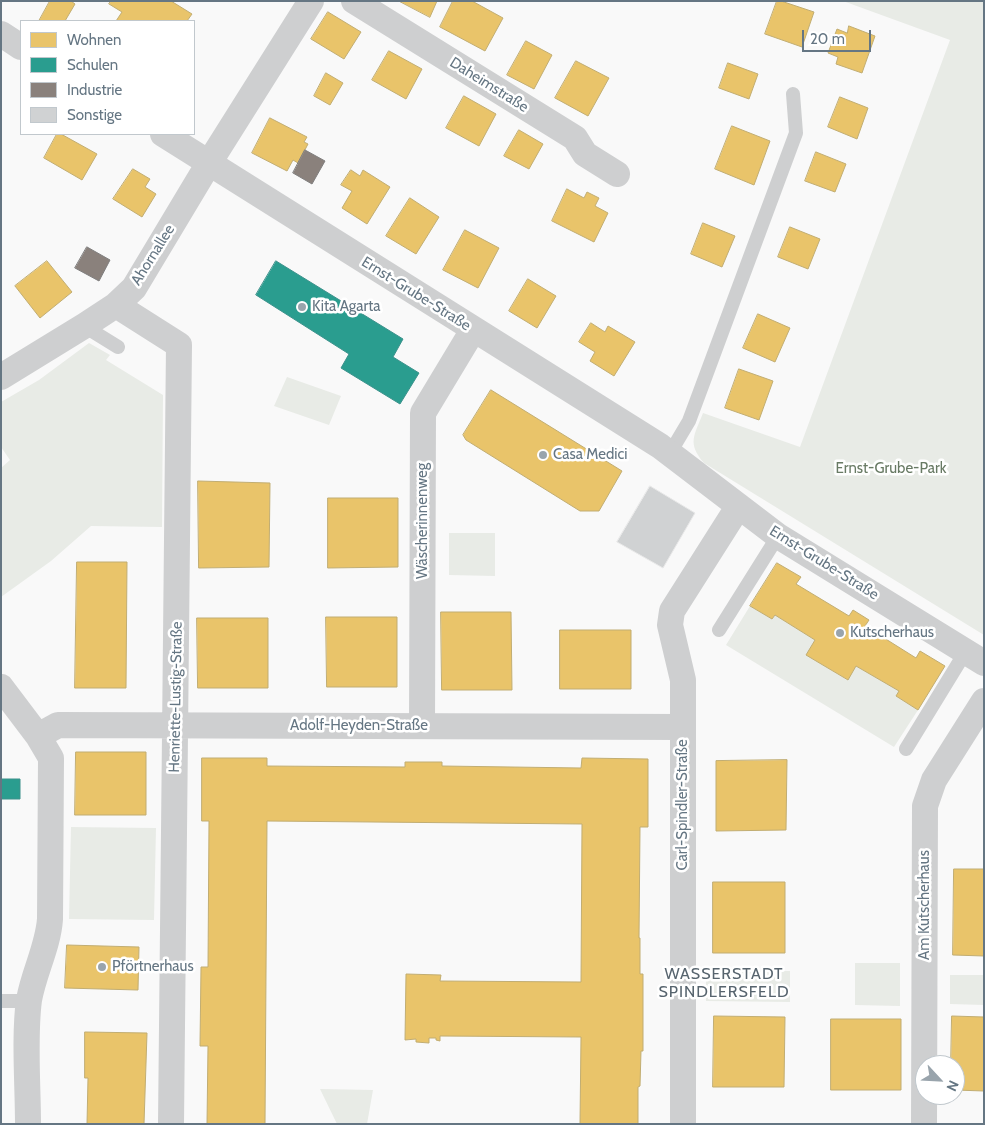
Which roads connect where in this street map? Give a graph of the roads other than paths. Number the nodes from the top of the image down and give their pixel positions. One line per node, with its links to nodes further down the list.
1 (311, 1): 7 (street)
2 (354, 1): 8 (street, Daheimstraße)
3 (1, 34): 4 (street)
4 (20, 46)
5 (793, 94): 14 (lane)
6 (165, 135): 7 (street, Ernst-Grube-Straße)
7 (209, 162): 9 (street, Ahornallee); 11 (street, Ernst-Grube-Straße)
8 (617, 174)
9 (116, 305): 10 (street, Ahornallee); 21 (street, Henriette-Lustig-Straße)
10 (84, 326): 12 (lane); 13 (street, Ahornallee)
11 (473, 330): 14 (street, Ernst-Grube-Straße); 22 (street, Wäscherinnenweg)
12 (118, 347)
13 (1, 377)
14 (670, 453): 15 (street, Ernst-Grube-Straße)
15 (738, 507): 16 (street, Ernst-Grube-Straße); 23 (street, Carl-Spindler-Straße)
16 (778, 536): 17 (lane); 18 (street, Ernst-Grube-Straße)
17 (719, 630)
18 (975, 657): 25 (lane)
19 (1, 687): 24 (street)
20 (984, 701): 31 (street, Am Kutscherhaus)
21 (176, 726): 22 (street, Adolf-Heyden-Straße); 24 (street, Adolf-Heyden-Straße); 29 (street, Henriette-Lustig-Straße)
22 (422, 726): 23 (street, Adolf-Heyden-Straße)
23 (683, 727): 30 (street, Carl-Spindler-Straße)
24 (38, 736): 27 (street)
25 (906, 749)
26 (1, 1001): 27 (lane)
27 (29, 1001): 28 (street)
28 (28, 1124)
29 (171, 1124)
30 (683, 1124)
31 (924, 1124)

